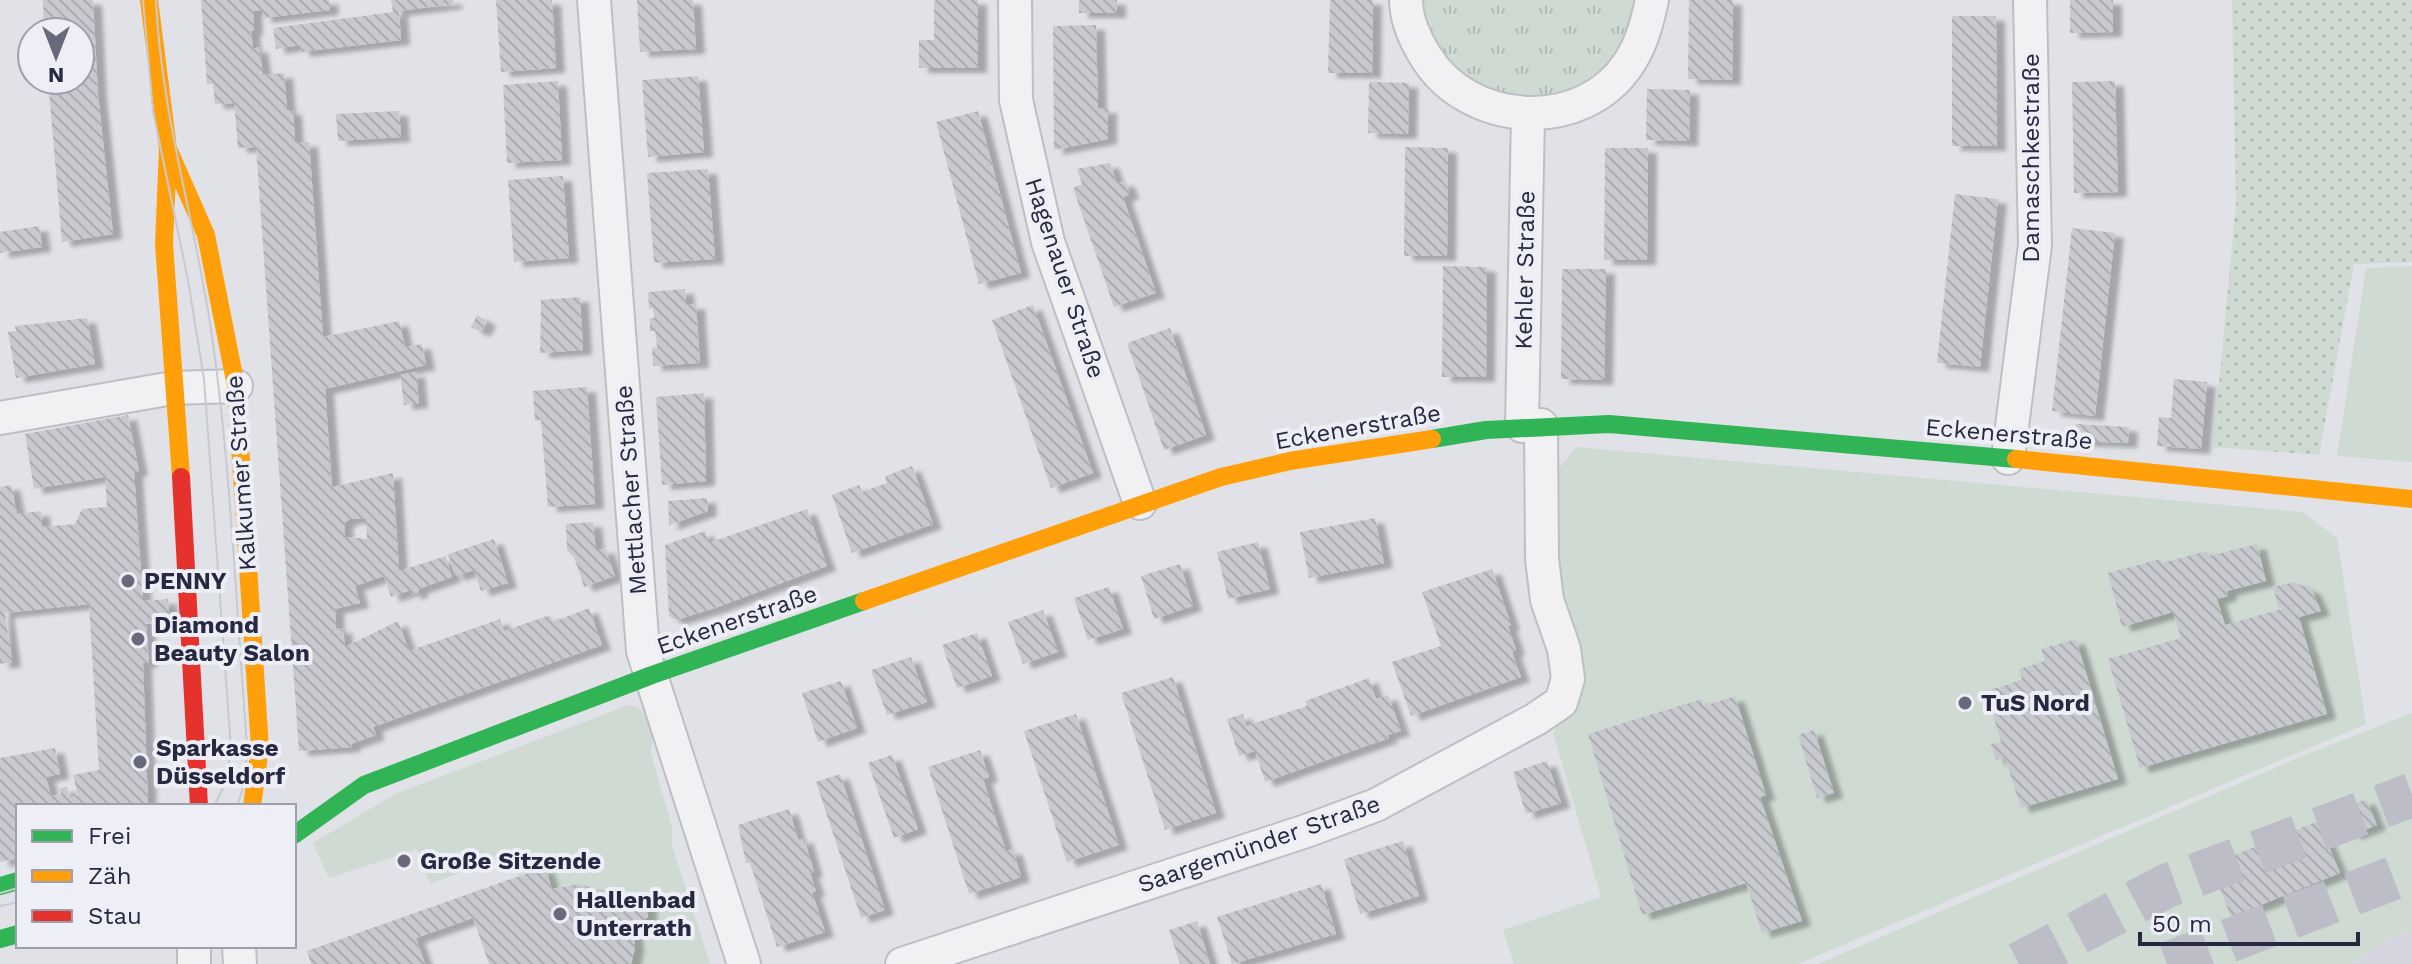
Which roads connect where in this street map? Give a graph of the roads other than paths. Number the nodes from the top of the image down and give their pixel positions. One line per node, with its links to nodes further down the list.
1 (149, 0): 8 (street, Kalkumer Straße)
2 (594, 0): 16 (street, Mettlacher Straße)
3 (1015, 0): 15 (street, Hagenauer Straße)
4 (1406, 0): 7 (street)
5 (1652, 0): 7 (street)
6 (2030, 0): 13 (street, Damaschkestraße)
7 (1528, 114): 12 (street, Kehler Straße)
8 (168, 149): 9 (street, Kalkumer Straße); 10 (street, Kalkumer Straße)
9 (236, 386): 10 (street); 17 (street, Kalkumer Straße)
10 (173, 388): 11 (street); 21 (street, Kalkumer Straße)
11 (0, 418)
12 (1531, 426): 13 (street, Eckenerstraße); 15 (street, Eckenerstraße); 25 (street, Saargemünder Straße)
13 (2008, 458): 14 (street, Eckenerstraße)
14 (2412, 499)
15 (1140, 503): 16 (street, Eckenerstraße)
16 (652, 675): 18 (street, Eckenerstraße); 24 (street, Mettlacher Straße)
17 (260, 748): 19 (street); 22 (street, Kalkumer Straße)
18 (364, 785): 20 (street, Eckenerstraße); 23 (street, Eckenerstraße)
19 (274, 786)
20 (330, 786)
21 (199, 804)
22 (252, 804)
23 (296, 834)
24 (744, 964)
25 (902, 964)

